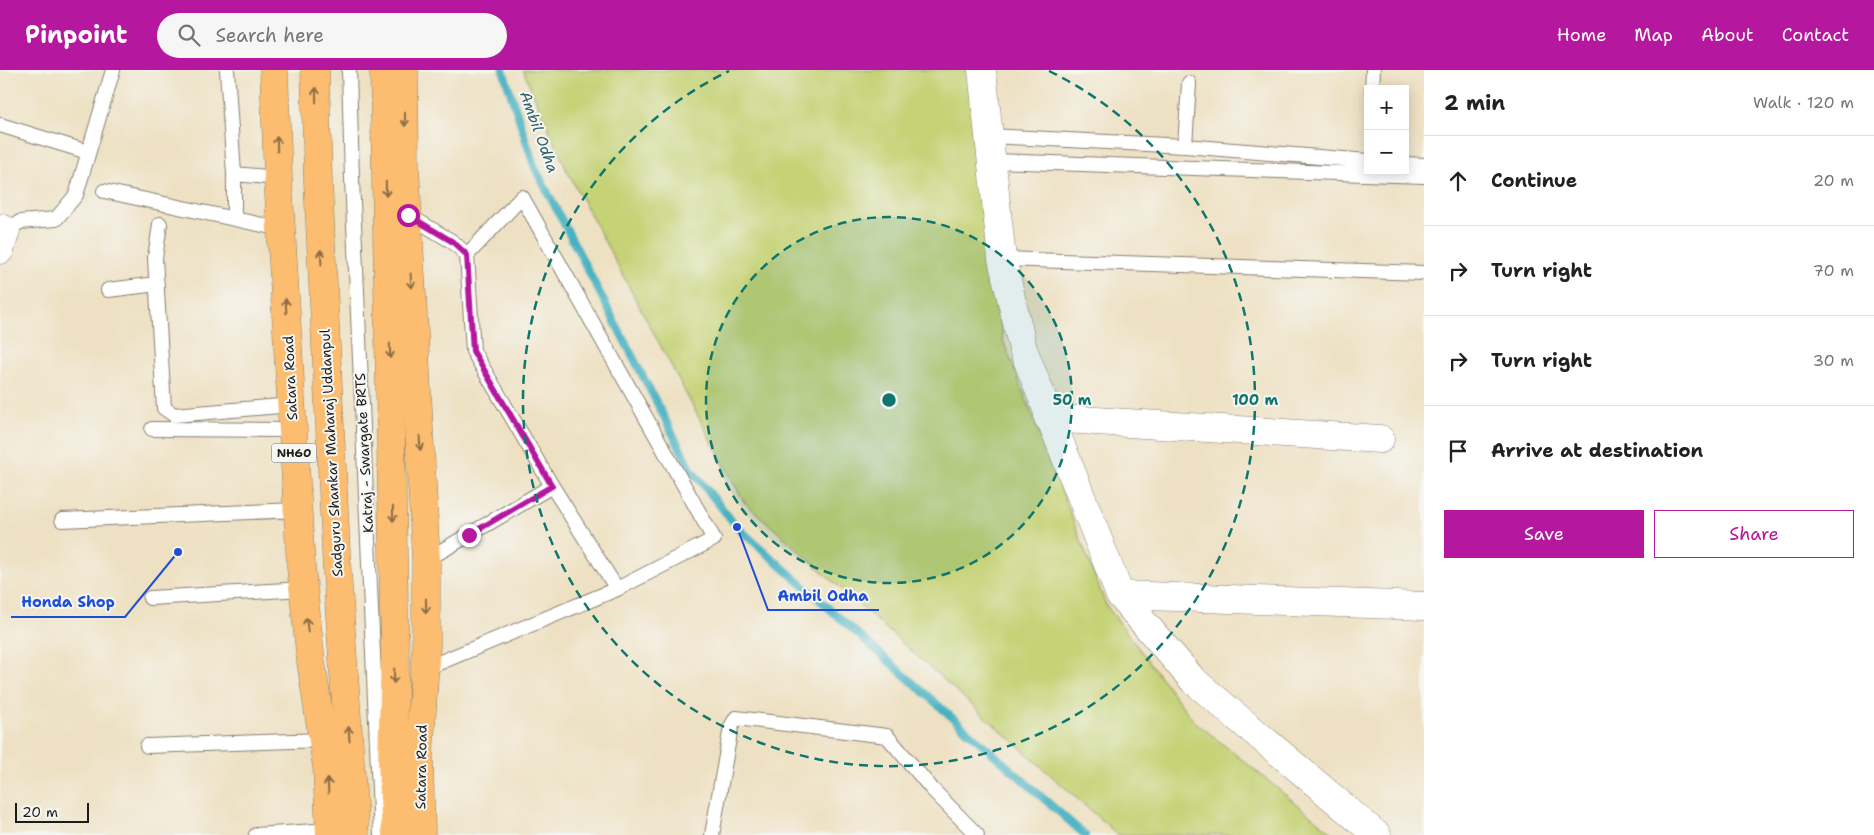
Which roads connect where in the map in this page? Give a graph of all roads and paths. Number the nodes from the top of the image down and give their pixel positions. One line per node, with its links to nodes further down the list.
1 (113, 70): 15 (lane)
2 (227, 70): 19 (lane)
3 (274, 70): 21 (highway, Satara Road / NH60, one-way to 3)
4 (315, 70): 49 (highway, Sadguru Shankar Maharaj Uddanpul, one-way to 4)
5 (349, 70): 51 (lane, Katraj - Swargate BRTS)
6 (384, 70): 52 (highway, one-way to 52)
7 (404, 70): 23 (highway, Satara Road, one-way to 23)
8 (982, 70): 14 (street)
9 (1374, 70): 11 (lane)
10 (1188, 76): 13 (lane)
11 (1372, 85)
12 (0, 125): 15 (lane)
13 (1185, 146): 14 (lane); 16 (lane)
14 (991, 148): 20 (lane); 29 (street)
15 (88, 152): 27 (lane)
16 (1364, 161)
17 (1409, 164): 18 (lane)
18 (1424, 165)
19 (234, 174): 21 (lane); 24 (lane)
20 (1424, 176)
21 (278, 178): 26 (highway, Satara Road / NH60)
22 (104, 191): 24 (lane)
23 (408, 215): 28 (lane); 40 (highway, Satara Road, one-way to 40)
24 (234, 219): 26 (lane)
25 (160, 224): 31 (lane)
26 (281, 229): 33 (highway, Satara Road / NH60, one-way to 26)
27 (2, 236)
28 (467, 255): 37 (lane); 41 (lane)
29 (1002, 259): 30 (lane); 34 (street)
30 (1424, 273)
31 (157, 284): 32 (lane); 33 (lane)
32 (108, 290)
33 (292, 418): 35 (lane); 38 (highway, Satara Road / NH60)
34 (1048, 418): 36 (street); 43 (street)
35 (152, 429)
36 (1380, 439)
37 (552, 486): 40 (lane); 41 (lane)
38 (298, 510): 39 (lane); 42 (highway, Satara Road / NH60)
39 (62, 520)
40 (426, 560): 46 (highway, Satara Road, one-way to 46)
41 (617, 588): 46 (lane)
42 (304, 589): 44 (lane); 47 (highway, Satara Road / NH60, one-way to 42)
43 (1120, 595): 45 (street); 56 (street)
44 (150, 598)
45 (1424, 606)
46 (424, 669): 53 (highway, Satara Road)
47 (322, 740): 48 (lane); 49 (highway, Satara Road / NH60, one-way to 47)
48 (147, 746)
49 (338, 833): 50 (lane)
50 (256, 835)
51 (381, 835)
52 (396, 835)
53 (421, 835)
54 (712, 835): 55 (lane)
55 (977, 835)
56 (1377, 835)

